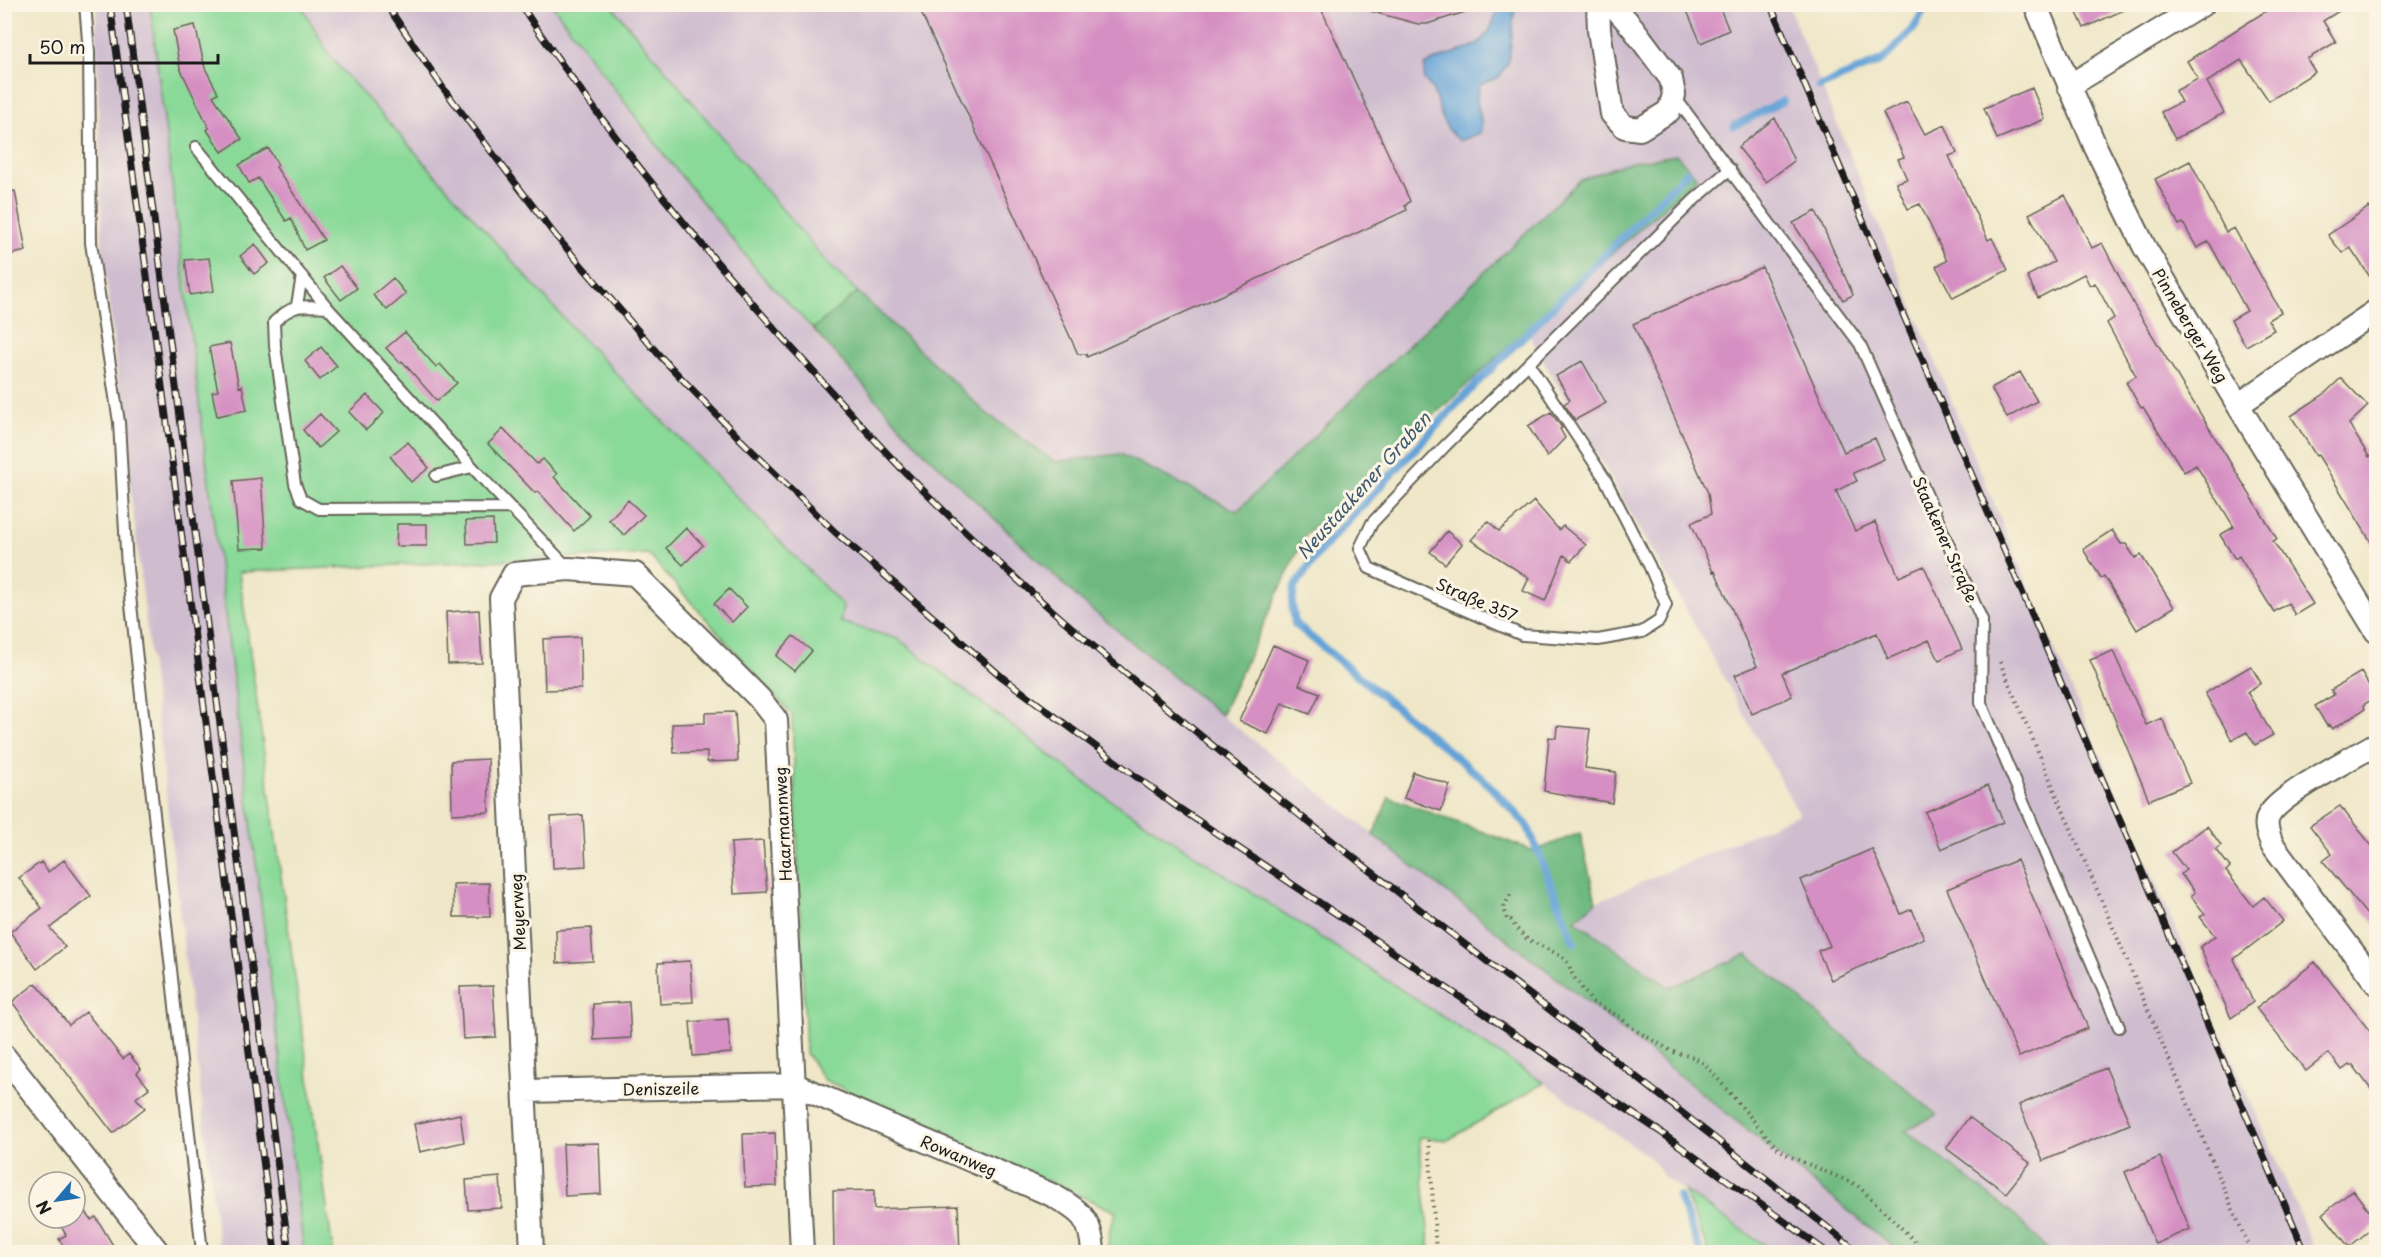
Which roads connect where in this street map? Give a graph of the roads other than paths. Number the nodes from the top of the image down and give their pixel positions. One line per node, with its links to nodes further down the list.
1 (85, 4): 29 (lane)
2 (1598, 4): 7 (street)
3 (1612, 4): 7 (street, Staakener Straße)
4 (2035, 4): 6 (street, Pinneberger Weg)
5 (2203, 4): 6 (street)
6 (2069, 86): 15 (street, Pinneberger Weg)
7 (1674, 95): 9 (lane, Staakener Straße)
8 (196, 147): 10 (lane)
9 (1730, 169): 14 (lane, Straße 357); 24 (lane, Staakener Straße)
10 (302, 276): 11 (lane); 12 (lane)
11 (297, 305): 12 (lane); 18 (lane)
12 (327, 307): 16 (lane)
13 (2376, 311): 15 (street)
14 (1529, 364): 14 (lane, Straße 357)
15 (2238, 405): 21 (street, Pinneberger Weg)
16 (472, 467): 17 (lane); 18 (lane)
17 (436, 476)
18 (511, 508): 19 (lane)
19 (569, 569): 20 (street, Haarmannweg); 26 (street, Haarmannweg)
20 (514, 574): 27 (street, Meyerweg)
21 (2376, 631)
22 (2376, 744): 23 (street)
23 (2376, 983)
24 (2119, 1027)
25 (4, 1056): 28 (street)
26 (795, 1085): 27 (street, Deniszeile); 31 (street, Haarmannweg); 32 (street, Rowanweg)
27 (526, 1091): 30 (street, Meyerweg)
28 (158, 1252)
29 (202, 1252)
30 (532, 1252)
31 (802, 1252)
32 (1093, 1252)

